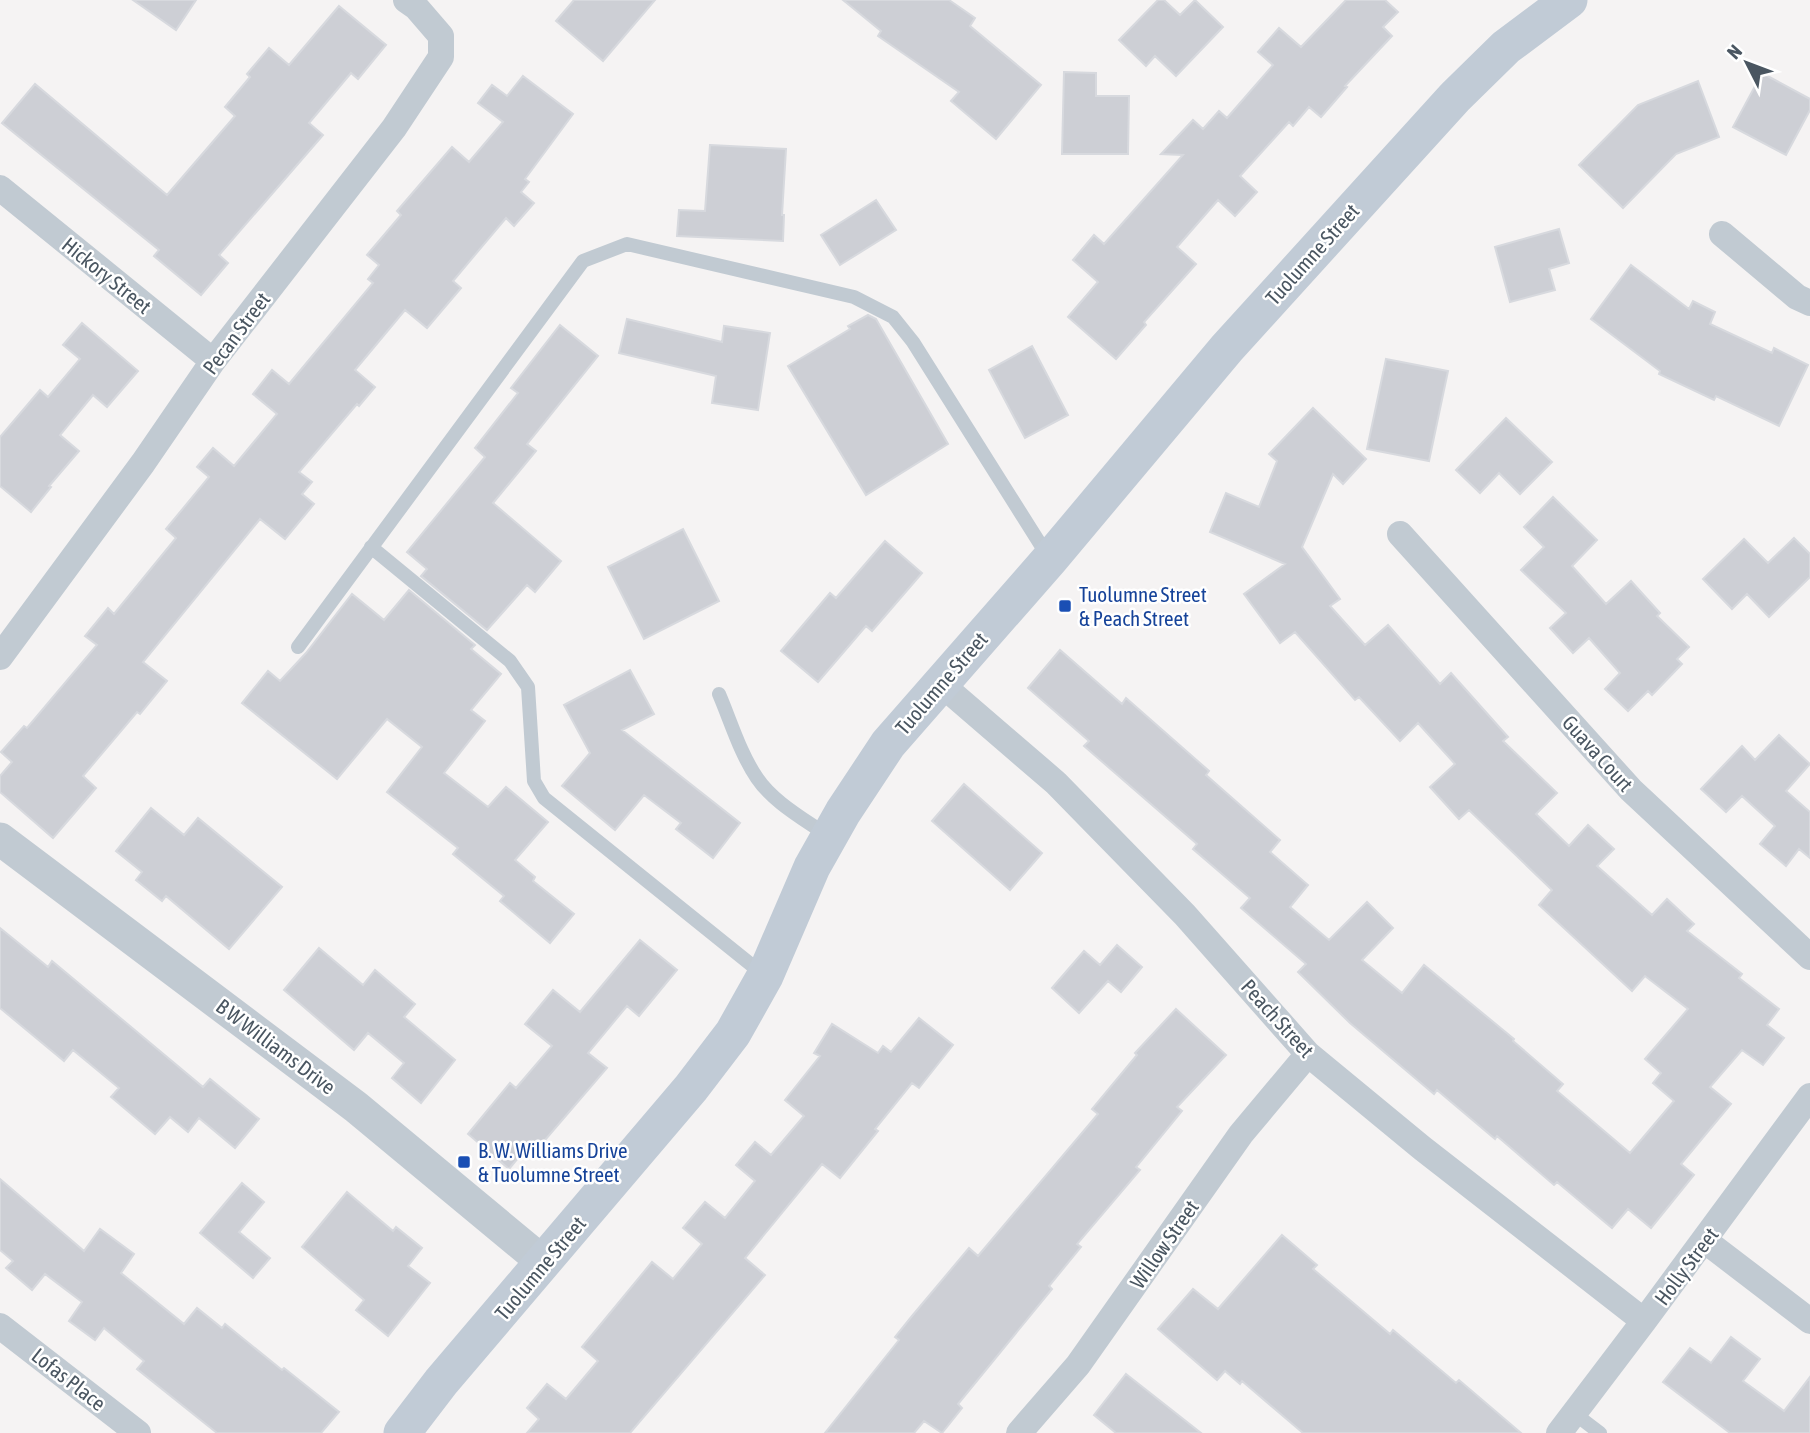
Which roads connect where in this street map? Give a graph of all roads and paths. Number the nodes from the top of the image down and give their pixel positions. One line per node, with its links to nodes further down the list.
1 (1569, 0): 9 (main road, Tuolumne Street)
2 (412, 4): 6 (street, Pecan Street)
3 (0, 188): 6 (street, Hickory Street)
4 (1722, 234): 5 (street)
5 (1810, 303)
6 (213, 361): 11 (street, Pecan Street)
7 (1400, 534): 16 (street, Guava Court)
8 (371, 547): 9 (lane); 10 (lane); 17 (lane)
9 (1050, 559): 12 (main road, Tuolumne Street)
10 (298, 647)
11 (0, 657)
12 (941, 684): 14 (main road, Tuolumne Street); 18 (street, Peach Street)
13 (719, 694): 14 (lane)
14 (829, 837): 17 (main road, Tuolumne Street)
15 (0, 839): 21 (street, B W Williams Drive)
16 (1810, 957)
17 (765, 976): 21 (main road, Tuolumne Street)
18 (1308, 1054): 22 (street, Peach Street); 28 (street, Willow Street)
19 (1810, 1096): 20 (street, Holly Street)
20 (1704, 1240): 22 (street, Holly Street); 23 (street)
21 (544, 1263): 27 (main road, Tuolumne Street)
22 (1644, 1321): 25 (street, Holly Street)
23 (1810, 1321)
24 (0, 1326): 26 (street, Lofas Place)
25 (1567, 1423): 29 (lane)
26 (138, 1433)
27 (401, 1433)
28 (1019, 1433)
29 (1600, 1433)

